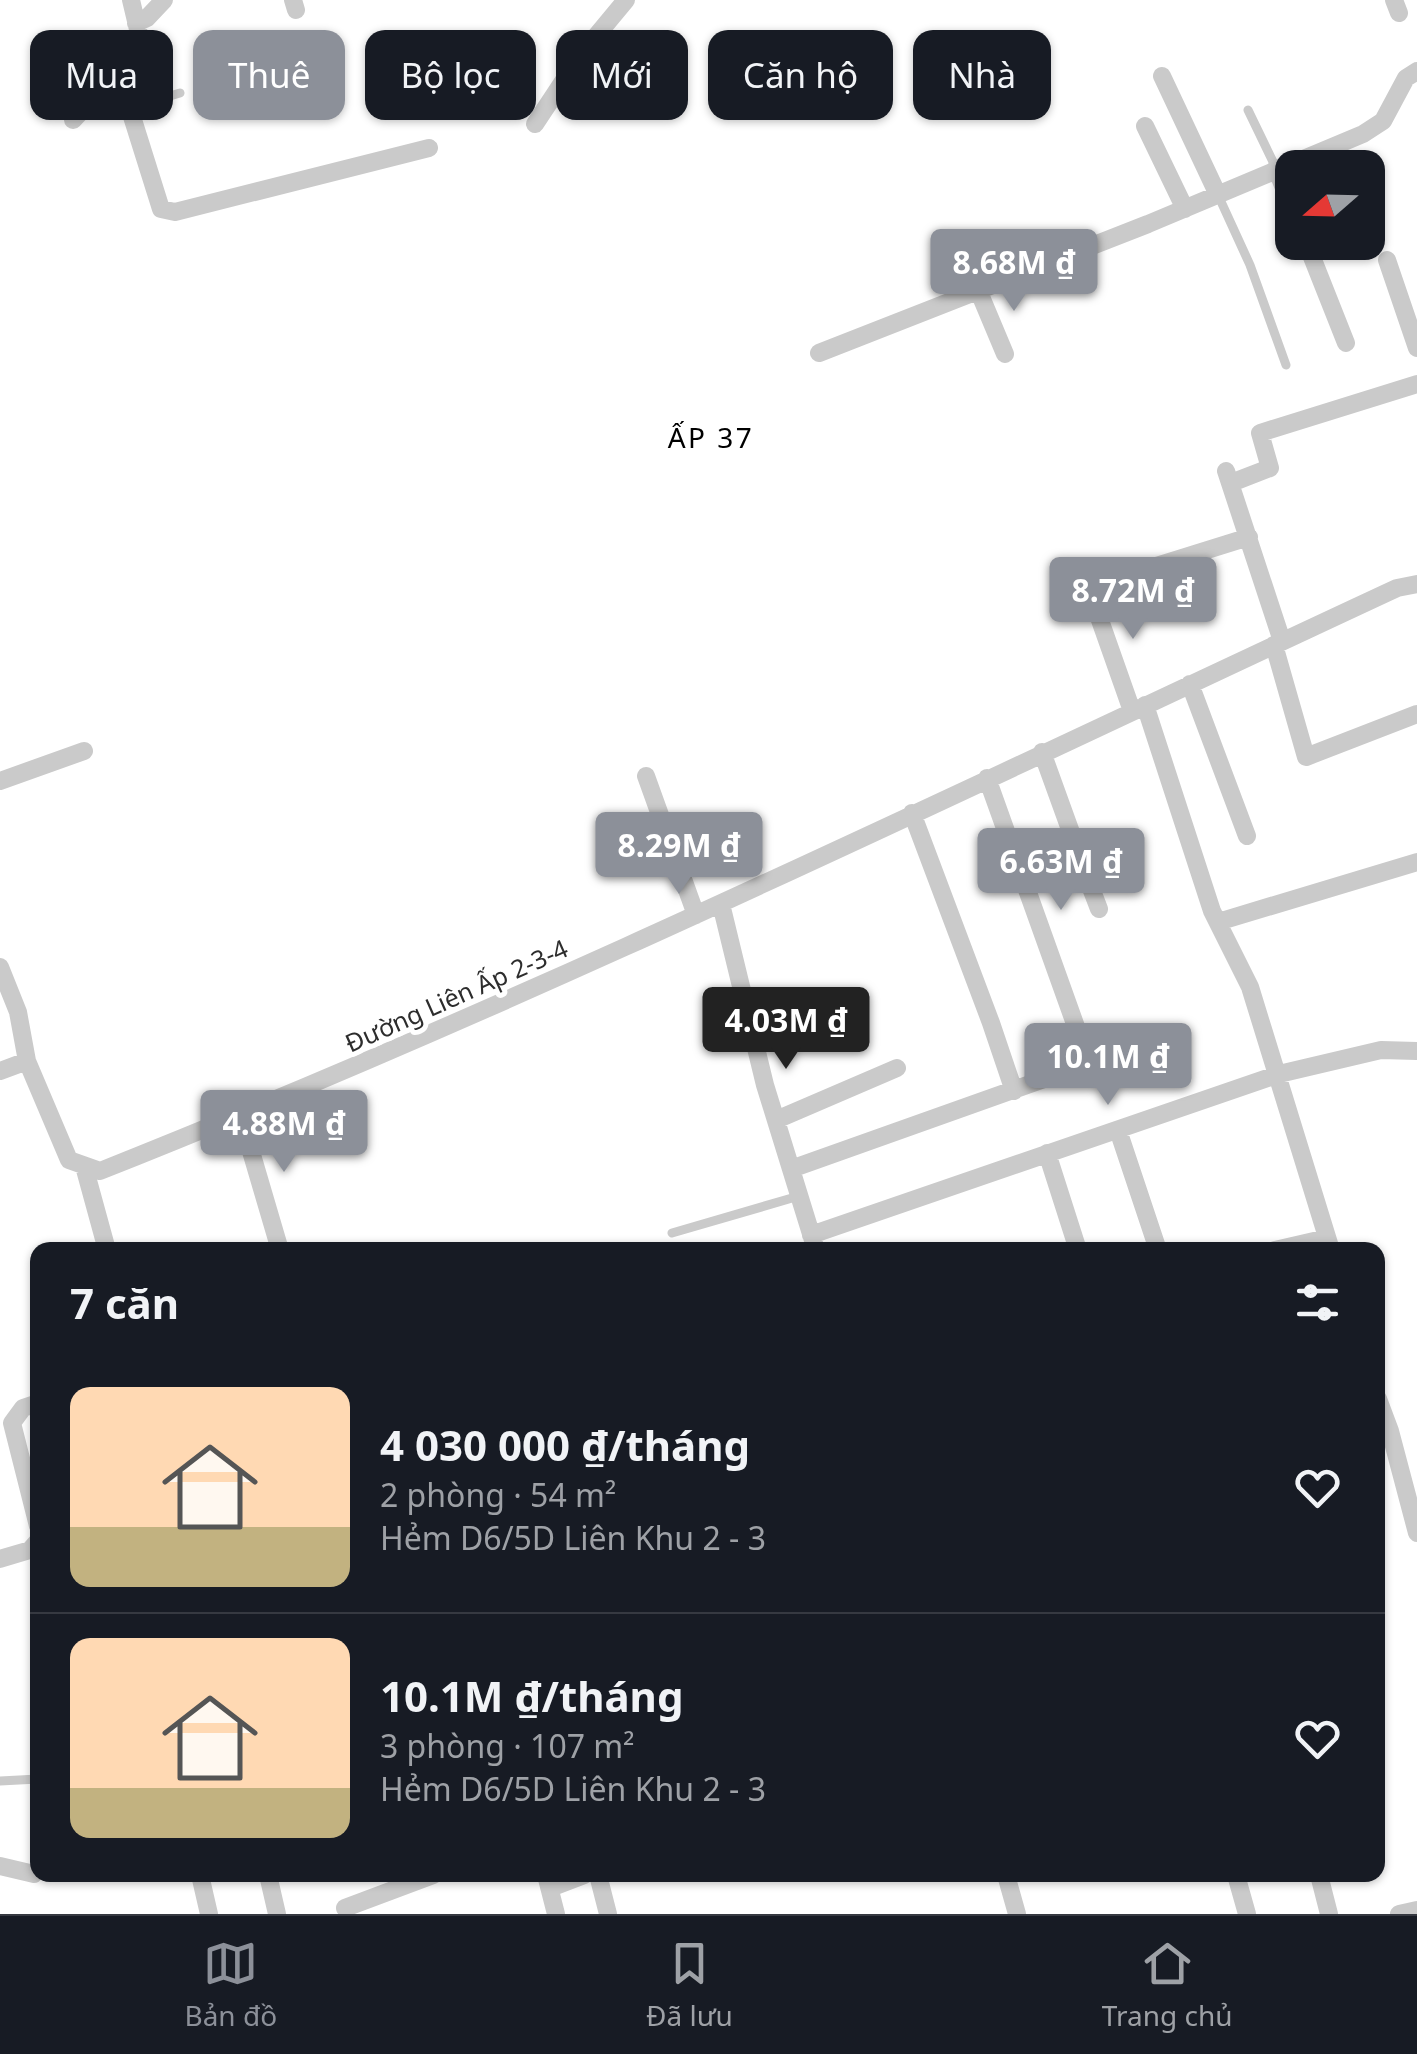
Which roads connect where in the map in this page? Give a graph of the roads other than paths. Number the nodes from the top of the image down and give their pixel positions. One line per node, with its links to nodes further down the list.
1 (131, 0): 4 (street)
2 (164, 0): 4 (street)
3 (626, 0): 12 (street)
4 (136, 23): 5 (street)
5 (138, 30)
6 (1417, 71): 15 (street)
7 (1162, 76): 18 (street)
8 (180, 93): 9 (lane)
9 (173, 95)
10 (1248, 110): 16 (lane)
11 (133, 120): 14 (street)
12 (535, 124)
13 (1145, 126): 19 (street)
14 (429, 148)
15 (1322, 150)
16 (1275, 166)
17 (1275, 168): 18 (street)
18 (1218, 195): 19 (street); 27 (lane)
19 (1185, 209): 22 (street)
20 (1313, 260): 23 (street)
21 (1387, 260): 24 (street)
22 (979, 292): 25 (street); 26 (street)
23 (1346, 343)
24 (1417, 348)
25 (819, 353)
26 (1006, 354)
27 (1286, 365)
28 (1417, 384): 29 (street)
29 (1249, 537): 30 (street); 33 (street)
30 (1124, 576)
31 (1417, 584): 33 (street, Đường Liên Ấp 2-3-4)
32 (1089, 589): 35 (street)
33 (1278, 643): 34 (street, Đường Liên Ấp 2-3-4); 36 (street)
34 (1190, 684): 35 (street, Đường Liên Ấp 2-3-4); 43 (street)
35 (1138, 708): 38 (street, Đường Liên Ấp 2-3-4); 48 (street)
36 (1417, 714)
37 (84, 751): 41 (street)
38 (1042, 752): 40 (street, Đường Liên Ấp 2-3-4); 46 (street)
39 (646, 776): 47 (street)
40 (987, 778): 42 (street, Đường Liên Ấp 2-3-4); 55 (street)
41 (0, 781)
42 (912, 814): 45 (street, Đường Liên Ấp 2-3-4); 55 (street)
43 (1247, 836)
44 (1417, 862): 48 (street)
45 (721, 904): 47 (street, Đường Liên Ấp 2-3-4); 57 (street)
46 (1099, 908)
47 (696, 915): 56 (street, Đường Liên Ấp 2-3-4)
48 (1218, 922): 54 (street)
49 (0, 967): 51 (street)
50 (1417, 1051): 54 (street)
51 (27, 1060): 53 (street); 60 (street)
52 (897, 1068): 57 (street)
53 (0, 1071)
54 (1279, 1074): 58 (street); 69 (street)
55 (1014, 1092): 61 (street)
56 (240, 1114): 60 (street, Đường Liên Ấp 2-3-4); 65 (street)
57 (776, 1120): 61 (street)
58 (1118, 1130): 59 (street); 68 (street)
59 (1048, 1152): 66 (street); 67 (street)
60 (84, 1166): 64 (street)
61 (791, 1169): 62 (street)
62 (799, 1196): 63 (lane); 66 (street)
63 (672, 1233)
64 (105, 1242)
65 (278, 1242)
66 (813, 1242)
67 (1076, 1242)
68 (1155, 1242)
69 (1328, 1242)
70 (30, 1406): 71 (street)
71 (7, 1435): 73 (street)
72 (1385, 1436): 74 (street)
73 (30, 1503)
74 (1417, 1533)
75 (30, 1550): 76 (street)
76 (0, 1559)
77 (30, 1779): 78 (lane)
78 (0, 1782)
79 (0, 1866): 80 (street)
80 (30, 1873)
81 (202, 1882): 91 (street)
82 (270, 1882): 92 (street)
83 (415, 1882): 89 (street)
84 (548, 1882): 93 (street)
85 (600, 1882): 94 (street)
86 (1008, 1882): 95 (street)
87 (1238, 1882): 96 (street)
88 (1321, 1882): 97 (street)
89 (346, 1908)
90 (1417, 1910): 98 (street)
91 (210, 1914)
92 (277, 1914)
93 (556, 1914)
94 (608, 1914)
95 (1017, 1914)
96 (1247, 1914)
97 (1329, 1914)
98 (1400, 1914)

